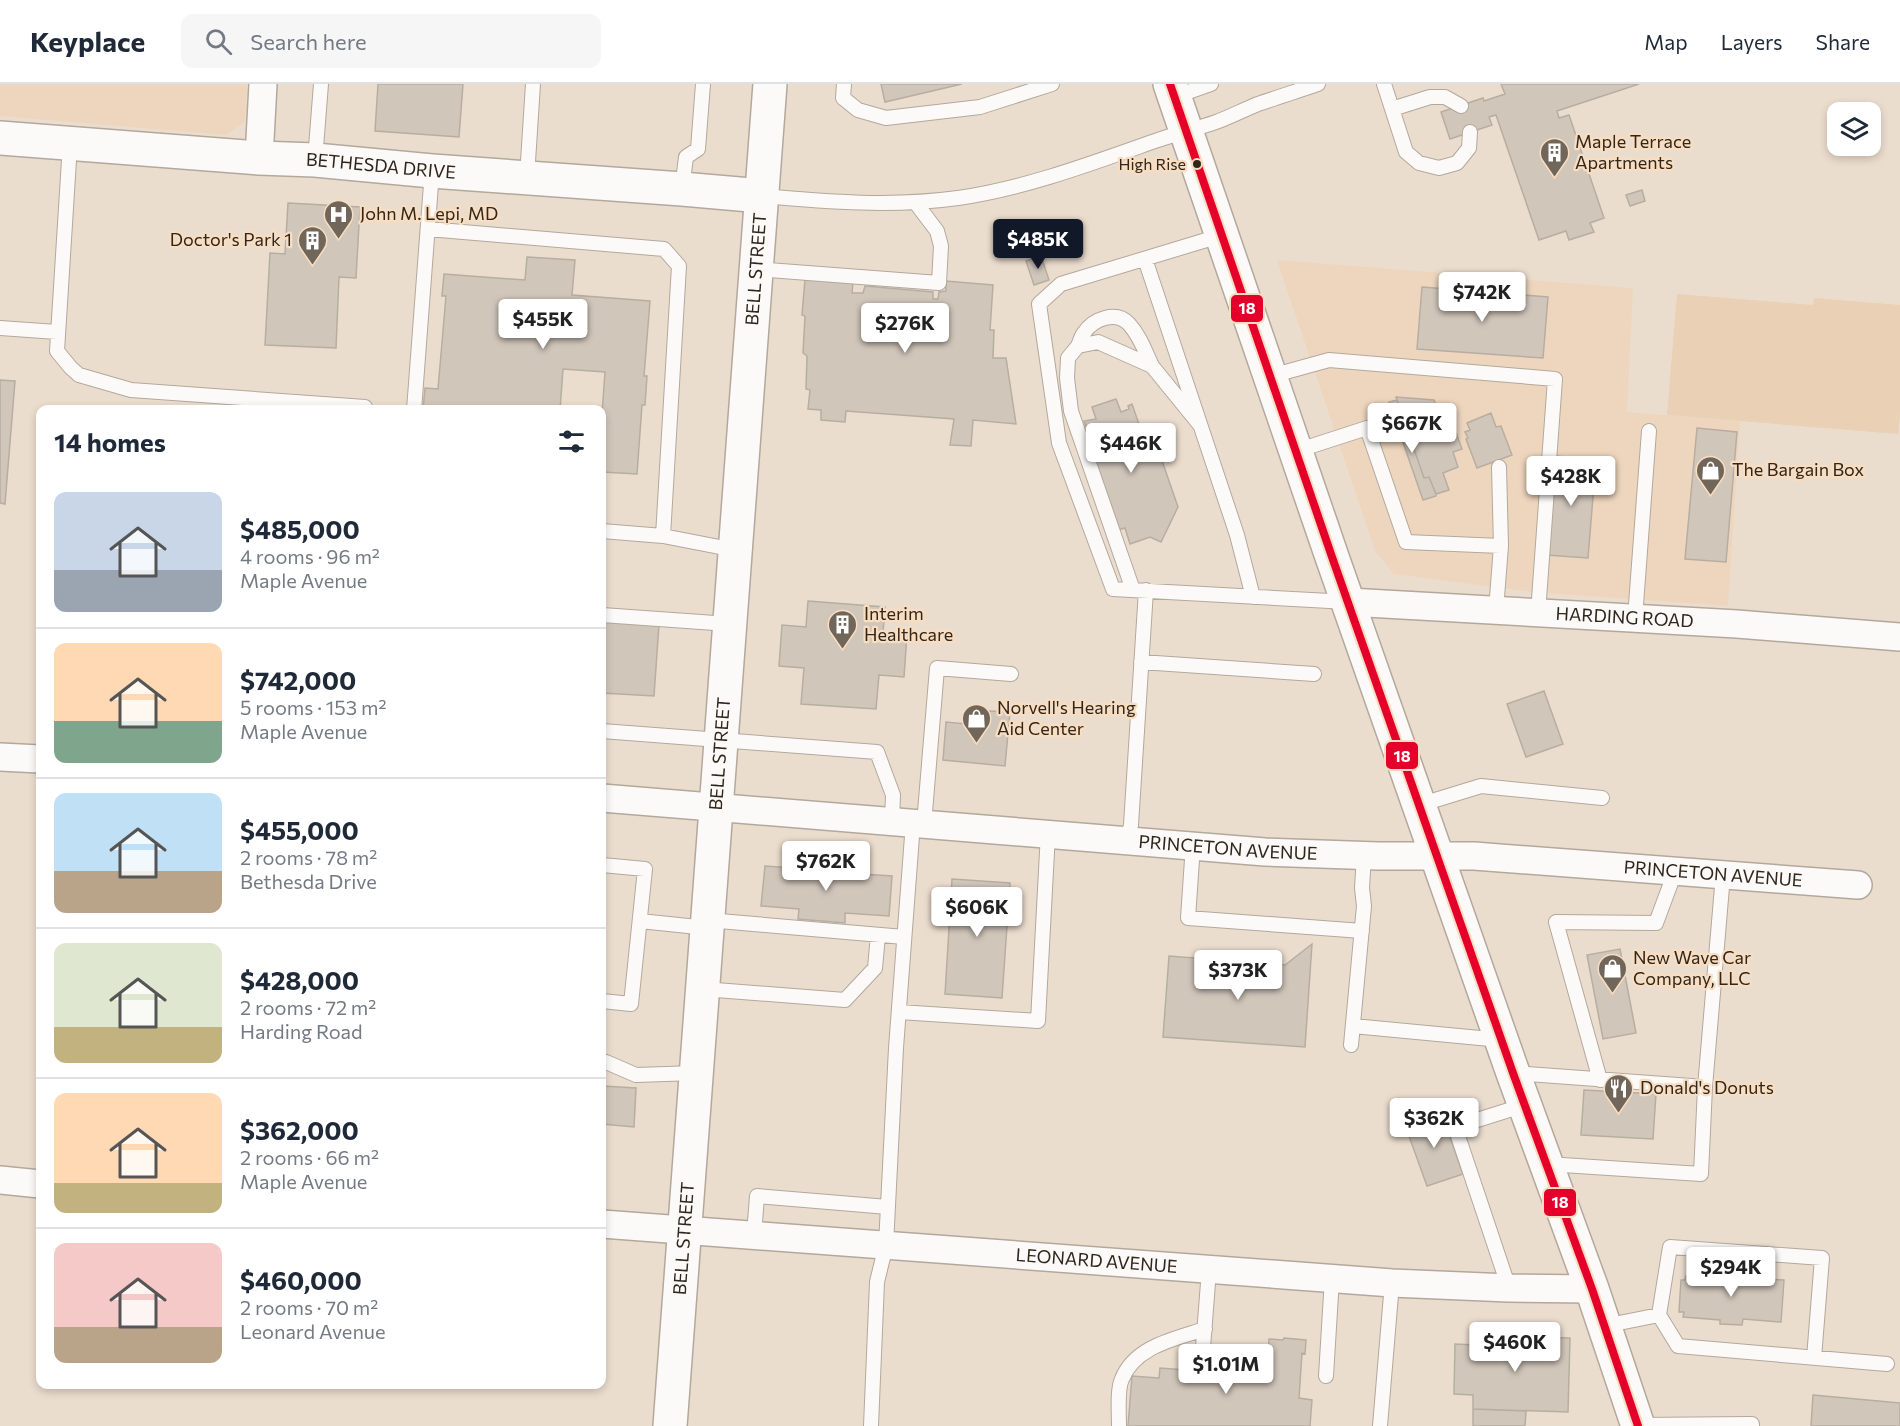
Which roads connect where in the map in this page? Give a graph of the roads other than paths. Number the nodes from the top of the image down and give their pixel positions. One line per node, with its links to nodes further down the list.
1 (263, 84): 18 (street)
2 (321, 84): 19 (lane)
3 (533, 84): 21 (lane)
4 (703, 84): 22 (lane)
5 (770, 84): 23 (street, BELL STREET)
6 (844, 84): 7 (lane)
7 (1052, 84)
8 (1211, 84): 11 (lane)
9 (1318, 84): 14 (lane)
10 (1384, 84): 13 (lane)
11 (1172, 90): 14 (street)
12 (1461, 105): 13 (lane)
13 (1392, 109): 15 (lane)
14 (1186, 132): 24 (lane); 26 (street)
15 (1470, 132)
16 (0, 138): 17 (street, BETHESDA DRIVE)
17 (70, 144): 18 (street, BETHESDA DRIVE); 30 (lane)
18 (259, 158): 19 (street, BETHESDA DRIVE)
19 (315, 160): 20 (street, BETHESDA DRIVE)
20 (432, 171): 21 (street, BETHESDA DRIVE); 25 (lane)
21 (527, 177): 22 (street, BETHESDA DRIVE)
22 (682, 189): 23 (street, BETHESDA DRIVE)
23 (762, 196): 24 (lane); 28 (street, BELL STREET)
24 (915, 202): 28 (lane)
25 (428, 229): 35 (lane); 41 (lane)
26 (1223, 235): 27 (lane); 33 (street)
27 (1145, 259): 36 (lane); 44 (lane)
28 (756, 269): 43 (street, BELL STREET)
29 (0, 328): 30 (lane)
30 (57, 332): 34 (lane)
31 (1078, 346): 32 (lane); 32 (lane); 44 (lane)
32 (1152, 366): 36 (lane)
33 (1271, 376): 38 (street); 48 (lane)
34 (350, 405)
35 (414, 405)
36 (1200, 425): 45 (lane)
37 (1649, 431): 50 (lane)
38 (1296, 450): 42 (lane); 46 (street)
39 (1499, 467): 42 (lane)
40 (606, 531): 41 (lane)
41 (663, 536): 43 (lane)
42 (1502, 546): 47 (lane)
43 (735, 550): 51 (street, BELL STREET)
44 (1139, 590): 45 (lane); 53 (lane)
45 (1253, 597): 46 (lane)
46 (1349, 602): 47 (street, HARDING ROAD); 62 (street)
47 (1496, 610): 48 (street, HARDING ROAD)
48 (1538, 613): 50 (street, HARDING ROAD)
49 (606, 615): 51 (lane)
50 (1635, 618): 52 (street, HARDING ROAD)
51 (729, 624): 57 (street, BELL STREET)
52 (1900, 637)
53 (1141, 662): 55 (lane); 66 (lane)
54 (1011, 674): 64 (lane)
55 (1314, 674)
56 (606, 731): 57 (lane)
57 (721, 739): 63 (street, BELL STREET); 64 (lane)
58 (0, 757): 59 (street)
59 (36, 759)
60 (606, 798): 63 (street, PRINCETON AVENUE)
61 (1602, 798): 62 (lane)
62 (1419, 805): 69 (street)
63 (716, 806): 64 (street, PRINCETON AVENUE); 75 (street, BELL STREET)
64 (909, 823): 65 (street, PRINCETON AVENUE); 78 (lane)
65 (1048, 833): 66 (street, PRINCETON AVENUE); 81 (lane)
66 (1127, 840): 67 (street, PRINCETON AVENUE)
67 (1193, 845): 68 (street, PRINCETON AVENUE); 76 (lane)
68 (1364, 855): 69 (street, PRINCETON AVENUE); 76 (lane)
69 (1437, 855): 71 (street, PRINCETON AVENUE); 83 (street)
70 (606, 865): 74 (lane)
71 (1675, 872): 72 (street, PRINCETON AVENUE); 88 (lane)
72 (1723, 875): 73 (street, PRINCETON AVENUE); 89 (lane)
73 (1857, 885)
74 (640, 921): 75 (lane); 80 (lane)
75 (707, 924): 77 (lane); 79 (street, BELL STREET)
76 (1362, 931): 82 (lane)
77 (878, 935): 78 (lane); 79 (lane)
78 (904, 937): 81 (lane)
79 (703, 989): 87 (street, BELL STREET)
80 (606, 1001)
81 (899, 1011): 94 (lane)
82 (1353, 1026): 83 (lane); 84 (lane)
83 (1502, 1040): 86 (street)
84 (1352, 1045)
85 (606, 1063): 87 (lane)
86 (1514, 1072): 88 (lane); 90 (street)
87 (696, 1073): 96 (street, BELL STREET)
88 (1600, 1080): 89 (lane)
89 (1705, 1087): 91 (lane)
90 (1525, 1105): 91 (street); 102 (lane)
91 (1546, 1164): 103 (street)
92 (0, 1180): 93 (street)
93 (36, 1184)
94 (888, 1207): 97 (lane); 98 (lane)
95 (606, 1224): 96 (street, LEONARD AVENUE)
96 (685, 1230): 97 (street, LEONARD AVENUE); 111 (street, BELL STREET)
97 (754, 1235): 98 (street, LEONARD AVENUE)
98 (886, 1245): 99 (street, LEONARD AVENUE); 112 (lane)
99 (1209, 1270): 100 (street, LEONARD AVENUE); 106 (lane)
100 (1332, 1278): 101 (street, LEONARD AVENUE); 110 (lane)
101 (1392, 1283): 102 (street, LEONARD AVENUE); 114 (lane)
102 (1509, 1288): 103 (street, LEONARD AVENUE)
103 (1592, 1289): 105 (street)
104 (1659, 1315): 105 (lane); 107 (lane); 107 (lane)
105 (1604, 1326): 115 (street)
106 (1204, 1329): 108 (lane); 113 (lane)
107 (1814, 1358): 109 (lane)
108 (1202, 1360)
109 (1887, 1364)
110 (1326, 1376)
111 (670, 1426)
112 (871, 1426)
113 (1119, 1426)
114 (1380, 1426)
115 (1638, 1426): 116 (lane)
116 (1752, 1426)

